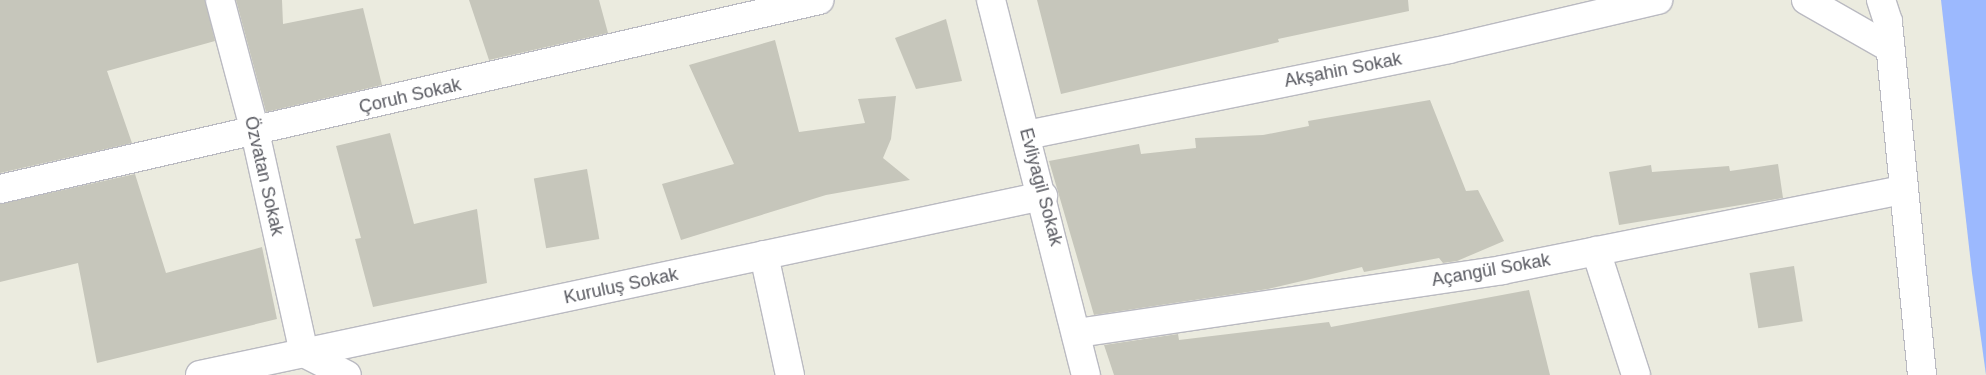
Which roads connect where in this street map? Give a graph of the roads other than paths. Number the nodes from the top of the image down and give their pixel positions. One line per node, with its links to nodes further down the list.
1 (220, 0): 8 (street, Özvatan Sokak)
2 (820, 0): 8 (street, Çoruh Sokak)
3 (991, 0): 9 (street, Evliyagil Sokak)
4 (1658, 0): 9 (street, Akşahin Sokak)
5 (1806, 0): 7 (street)
6 (1881, 0): 7 (street)
7 (1890, 48): 11 (street)
8 (255, 132): 10 (street, Çoruh Sokak); 16 (street, Özvatan Sokak)
9 (1027, 135): 12 (street, Evliyagil Sokak)
10 (0, 189)
11 (1902, 190): 13 (street, Açangül Sokak); 22 (street)
12 (1043, 196): 14 (street, Kuruluş Sokak); 15 (street, Evliyagil Sokak)
13 (1596, 252): 15 (street, Açangül Sokak); 17 (street)
14 (764, 256): 16 (street, Kuruluş Sokak); 20 (street)
15 (1077, 333): 21 (street, Evliyagil Sokak)
16 (304, 353): 18 (street, Kuruluş Sokak); 19 (street)
17 (1629, 374)
18 (200, 375)
19 (347, 375)
20 (790, 375)
21 (1086, 375)
22 (1922, 375)

